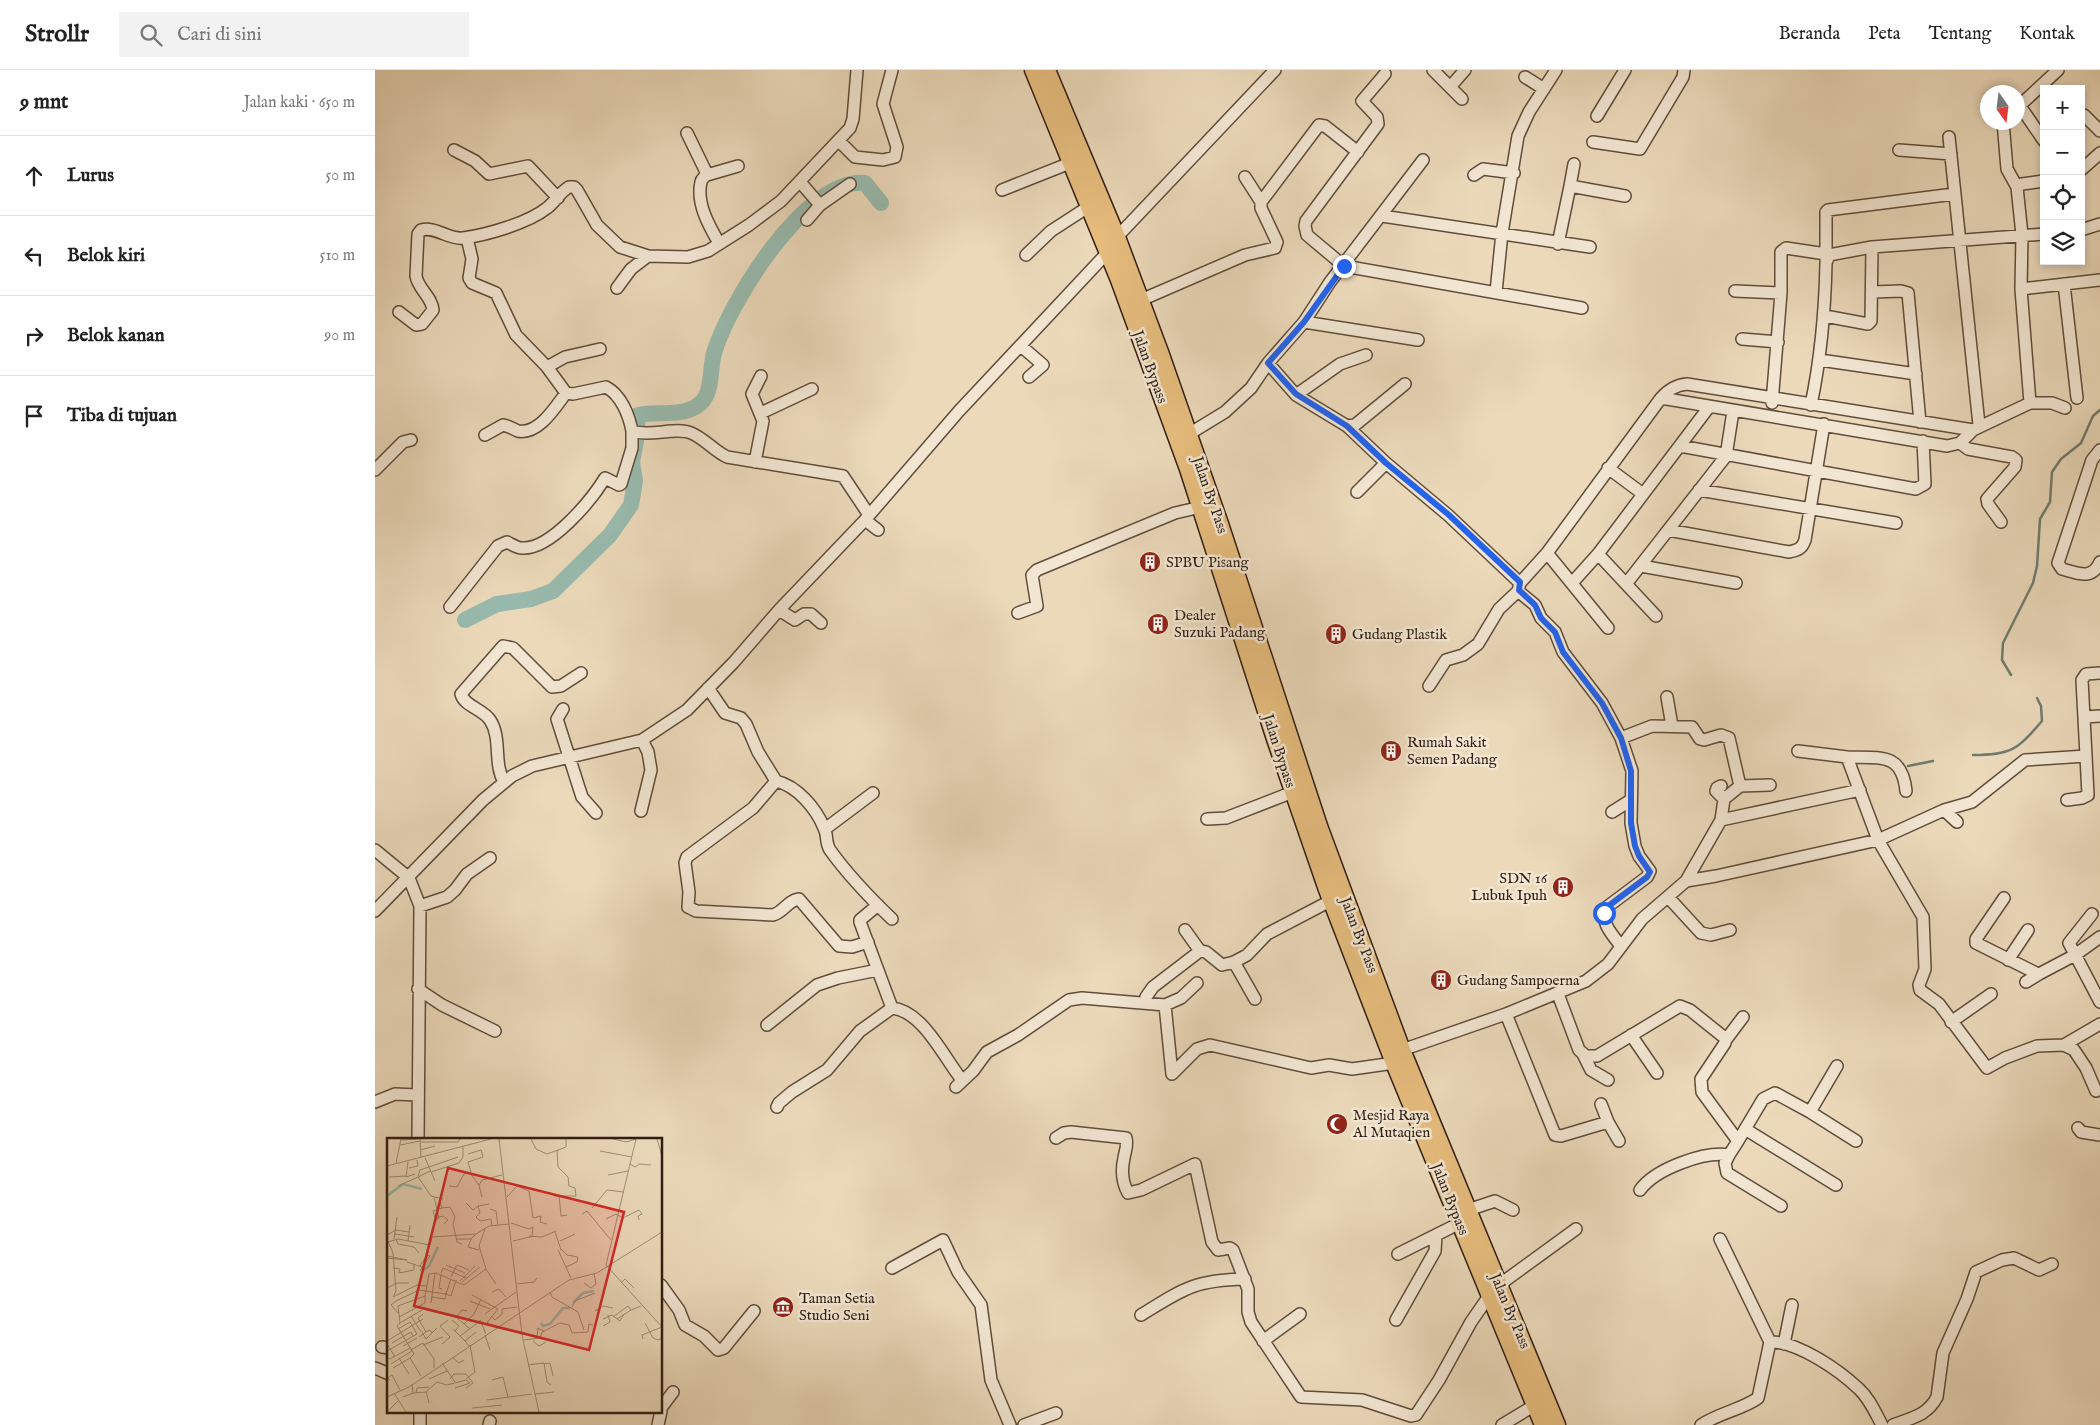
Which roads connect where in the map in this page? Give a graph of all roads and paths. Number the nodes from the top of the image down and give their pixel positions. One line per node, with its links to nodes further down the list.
1 (857, 70): 26 (street)
2 (892, 70): 26 (street)
3 (1033, 70): 34 (highway, Jalan Bypass)
4 (1047, 70): 62 (highway, Jalan Bypass)
5 (1275, 70): 62 (street)
6 (1433, 70): 14 (street)
7 (1465, 70): 14 (street)
8 (1556, 70): 15 (street)
9 (1625, 70): 19 (street)
10 (1684, 70): 27 (street)
11 (2058, 70): 17 (street)
12 (1385, 74): 30 (street)
13 (1525, 77): 15 (street)
14 (1451, 86): 16 (street)
15 (1543, 89): 38 (street)
16 (1462, 98)
17 (2025, 101)
18 (2025, 115): 24 (street)
19 (1597, 116)
20 (2085, 117): 22 (street)
21 (2004, 130): 46 (street)
22 (2100, 131)
23 (687, 133): 39 (street)
24 (2040, 136)
25 (1949, 137): 32 (street)
26 (839, 141): 43 (street)
27 (1593, 142)
28 (454, 150): 50 (street)
29 (1899, 150): 32 (street)
30 (1358, 152): 52 (street); 72 (street)
31 (2100, 153): 37 (street)
32 (1951, 154): 48 (street)
33 (1423, 160): 54 (street)
34 (1070, 163): 47 (street); 53 (highway, Jalan Bypass)
35 (1574, 164): 45 (street)
36 (738, 166): 39 (street)
37 (2085, 166)
38 (1514, 173): 40 (street); 58 (street)
39 (707, 174): 64 (street)
40 (1474, 175)
41 (1245, 177): 52 (street)
42 (2040, 182): 46 (street)
43 (801, 183): 51 (street); 64 (street)
44 (849, 184): 51 (street)
45 (1570, 186): 49 (street); 65 (street)
46 (2017, 188): 60 (street)
47 (1002, 190)
48 (1954, 194): 63 (street); 71 (street)
49 (1625, 196)
50 (558, 198): 61 (street); 70 (street)
51 (818, 202): 55 (street)
52 (1261, 202): 81 (street)
53 (1088, 207): 68 (highway, Jalan Bypass); 69 (street)
54 (1381, 216): 58 (street); 72 (street)
55 (807, 220)
56 (2100, 224): 57 (street)
57 (2085, 229)
58 (1502, 233): 65 (street); 78 (street)
59 (2040, 234): 60 (street)
60 (2022, 235): 63 (street); 76 (street)
61 (467, 238): 83 (street); 94 (street)
62 (1117, 238): 68 (street); 81 (highway, Jalan Bypass)
63 (1959, 241): 67 (street); 115 (street)
64 (719, 243): 70 (street)
65 (1558, 244): 66 (street)
66 (1590, 247)
67 (1872, 247): 71 (street); 79 (street)
68 (1108, 252): 89 (street); 133 (highway, Jalan Bypass)
69 (1026, 255)
70 (648, 256): 75 (street)
71 (1826, 258): 80 (street); 84 (street)
72 (1344, 266): 78 (street); 85 (street)
73 (2100, 280): 74 (street)
74 (2064, 284): 76 (street); 104 (street)
75 (617, 288)
76 (2021, 289): 105 (street)
77 (1735, 291): 80 (street)
78 (1496, 292): 82 (street)
79 (1873, 292): 84 (street); 95 (street)
80 (1781, 293): 88 (street)
81 (1141, 300): 117 (highway, Jalan Bypass)
82 (1582, 308)
83 (399, 312)
84 (1825, 316): 92 (street)
85 (1304, 322): 87 (street); 93 (street)
86 (1742, 339): 88 (street)
87 (1418, 340)
88 (1778, 342): 103 (street)
89 (1021, 346): 97 (street); 135 (street)
90 (600, 349): 94 (street)
91 (1366, 355): 101 (street)
92 (1820, 360): 95 (street); 106 (street)
93 (1268, 363): 101 (street); 117 (street)
94 (547, 367): 100 (street)
95 (1916, 374): 112 (street)
96 (761, 376): 110 (street)
97 (1029, 377)
98 (1405, 384): 114 (street)
99 (812, 390): 110 (street)
100 (566, 393): 116 (street); 118 (street)
101 (1296, 394): 114 (street)
102 (1661, 398): 103 (street); 107 (street); 127 (street)
103 (1773, 398): 106 (street); 111 (street)
104 (2077, 398)
105 (2030, 403): 108 (street); 115 (street)
106 (1811, 404): 112 (street)
107 (1709, 407): 109 (street); 122 (street)
108 (2065, 408)
109 (1733, 410): 111 (street); 124 (street)
110 (761, 413): 125 (street)
111 (1769, 415): 113 (street)
112 (1920, 422): 115 (street)
113 (1824, 424): 120 (street); 129 (street)
114 (1347, 426): 126 (street)
115 (1976, 428): 121 (street)
116 (635, 432): 125 (street); 148 (street)
117 (1189, 434): 171 (highway, Jalan By Pass)
118 (485, 435)
119 (411, 440): 128 (street)
120 (1923, 441): 121 (street); 129 (street)
121 (1961, 443): 136 (street)
122 (1680, 446): 124 (street); 132 (street)
123 (2100, 450): 142 (street)
124 (1726, 456): 129 (street); 130 (street)
125 (755, 462): 135 (street)
126 (1386, 463): 131 (street); 147 (street)
127 (1608, 468): 132 (street); 140 (street)
128 (375, 470)
129 (1817, 470): 134 (street)
130 (1699, 490): 134 (street); 139 (street)
131 (1357, 492)
132 (1643, 494): 141 (street)
133 (1201, 507): 150 (street); 171 (highway, Jalan Bypass)
134 (1809, 509): 137 (street); 139 (street)
135 (867, 517): 138 (street); 149 (street)
136 (2001, 522)
137 (1897, 523)
138 (878, 530)
139 (1668, 530): 143 (street)
140 (1547, 552): 144 (street); 147 (street)
141 (1598, 554): 144 (street); 146 (street)
142 (2100, 562)
143 (1641, 566): 145 (street); 146 (street)
144 (1571, 583): 153 (street)
145 (1736, 583)
146 (1626, 584): 151 (street)
147 (1519, 586): 156 (street); 163 (street)
148 (450, 607)
149 (779, 610): 152 (street); 157 (street)
150 (1018, 613)
151 (1656, 616)
152 (821, 623)
153 (1608, 628)
154 (2100, 672): 161 (street)
155 (581, 673): 170 (street)
156 (1429, 686)
157 (708, 688): 164 (street); 169 (street)
158 (1667, 697): 162 (street)
159 (563, 709): 167 (street)
160 (2100, 716): 161 (street)
161 (2085, 717): 166 (street)
162 (1672, 726): 163 (street); 174 (street)
163 (1621, 738): 179 (street)
164 (642, 740): 167 (street); 182 (street)
165 (1798, 751): 168 (street)
166 (2086, 756): 180 (street); 181 (street)
167 (569, 758): 170 (street); 184 (street)
168 (1847, 758): 175 (street); 176 (street)
169 (776, 781): 188 (street); 206 (street)
170 (504, 782): 192 (street)
171 (1295, 782): 185 (street); 196 (highway, Jalan Bypass); 234 (highway, Jalan By Pass)
172 (1770, 785): 174 (street)
173 (1721, 786): 178 (street)
174 (1740, 786): 178 (street)
175 (1860, 790): 186 (street); 189 (street)
176 (1906, 791)
177 (873, 794): 188 (street)
178 (1724, 799): 186 (street)
179 (1631, 800): 183 (street); 207 (street)
180 (2067, 800)
181 (1944, 810): 187 (street); 189 (street)
182 (641, 811)
183 (1612, 812)
184 (596, 813)
185 (1207, 819)
186 (1721, 820): 193 (street)
187 (1957, 822)
188 (825, 829): 197 (street)
189 (1878, 840): 193 (street); 226 (street)
190 (378, 852): 192 (street)
191 (490, 858): 198 (street)
192 (409, 878): 198 (street); 199 (street)
193 (1686, 881): 194 (street)
194 (1668, 897): 203 (street); 207 (street)
195 (2004, 898): 210 (street)
196 (1332, 900): 211 (street); 234 (highway, Jalan Bypass)
197 (877, 905): 201 (street); 206 (street)
198 (420, 906): 216 (street)
199 (375, 911)
200 (2093, 914): 209 (street)
201 (892, 919)
202 (1185, 930): 208 (street)
203 (1730, 930)
204 (2028, 930): 210 (street)
205 (2100, 937): 209 (street)
206 (868, 942): 212 (street)
207 (1621, 946): 217 (street)
208 (1200, 951): 211 (street); 219 (street)
209 (2075, 955): 213 (street); 221 (street)
210 (2008, 960): 213 (street)
211 (1234, 962): 220 (street)
212 (878, 970): 223 (street); 228 (street)
213 (2039, 974): 214 (street)
214 (2026, 982)
215 (1197, 983): 222 (street)
216 (418, 989): 229 (street); 239 (street)
217 (1558, 994): 224 (street); 233 (street)
218 (1991, 994): 226 (street)
219 (1146, 997)
220 (1255, 999)
221 (2100, 1002)
222 (1165, 1005): 223 (street); 234 (street)
223 (892, 1008): 242 (street)
224 (1506, 1014): 234 (street); 244 (street)
225 (1743, 1017): 231 (street)
226 (1951, 1022): 232 (street)
227 (2100, 1024): 232 (street)
228 (767, 1025)
229 (495, 1031)
230 (1631, 1035): 231 (street); 233 (street); 236 (street)
231 (1725, 1041): 252 (street)
232 (2064, 1045): 238 (street)
233 (1583, 1054): 237 (street)
234 (1398, 1057): 258 (highway, Jalan Bypass)
235 (1837, 1066): 243 (street)
236 (1657, 1073)
237 (1608, 1080)
238 (2096, 1092)
239 (417, 1095): 240 (street); 248 (street)
240 (375, 1102)
241 (1601, 1104): 244 (street)
242 (777, 1107)
243 (1811, 1112): 246 (street); 251 (street)
244 (1609, 1122): 250 (street)
245 (2078, 1128): 247 (street)
246 (1745, 1129): 252 (street); 254 (street)
247 (2100, 1135)
248 (421, 1137)
249 (1055, 1138): 265 (street)
250 (1619, 1141)
251 (1856, 1141)
252 (1738, 1142): 253 (street)
253 (1729, 1156): 255 (street); 256 (street)
254 (1835, 1185)
255 (1640, 1190)
256 (1781, 1206)
257 (1513, 1210): 258 (street)
258 (1464, 1216): 260 (street); 267 (highway, Jalan Bypass)
259 (1576, 1229): 267 (street)
260 (1436, 1235): 262 (street); 272 (street)
261 (1720, 1240): 274 (street)
262 (1399, 1254)
263 (2052, 1264): 284 (street)
264 (892, 1268): 287 (street)
265 (1245, 1279): 271 (street); 273 (street)
266 (663, 1288): 269 (street)
267 (1494, 1290): 273 (street); 279 (highway, Jalan Bypass); 291 (highway, Jalan By Pass)
268 (1792, 1305): 275 (street)
269 (754, 1311)
270 (1300, 1314): 273 (street)
271 (1141, 1316)
272 (1396, 1320)
273 (1263, 1341)
274 (1770, 1342): 275 (street); 292 (street)
275 (1784, 1344): 293 (street)
276 (375, 1368): 277 (street)
277 (387, 1373)
278 (673, 1392): 280 (street)
279 (1535, 1405): 289 (street); 290 (highway, Jalan Bypass)
280 (663, 1407)
281 (420, 1412): 285 (street)
282 (660, 1412): 286 (street)
283 (1055, 1413): 288 (street)
284 (1908, 1423): 294 (street)
285 (420, 1425)
286 (657, 1425)
287 (1010, 1425)
288 (1024, 1425)
289 (1502, 1425)
290 (1543, 1425)
291 (1557, 1425)
292 (1701, 1425)
293 (1882, 1425)
294 (1893, 1425)

